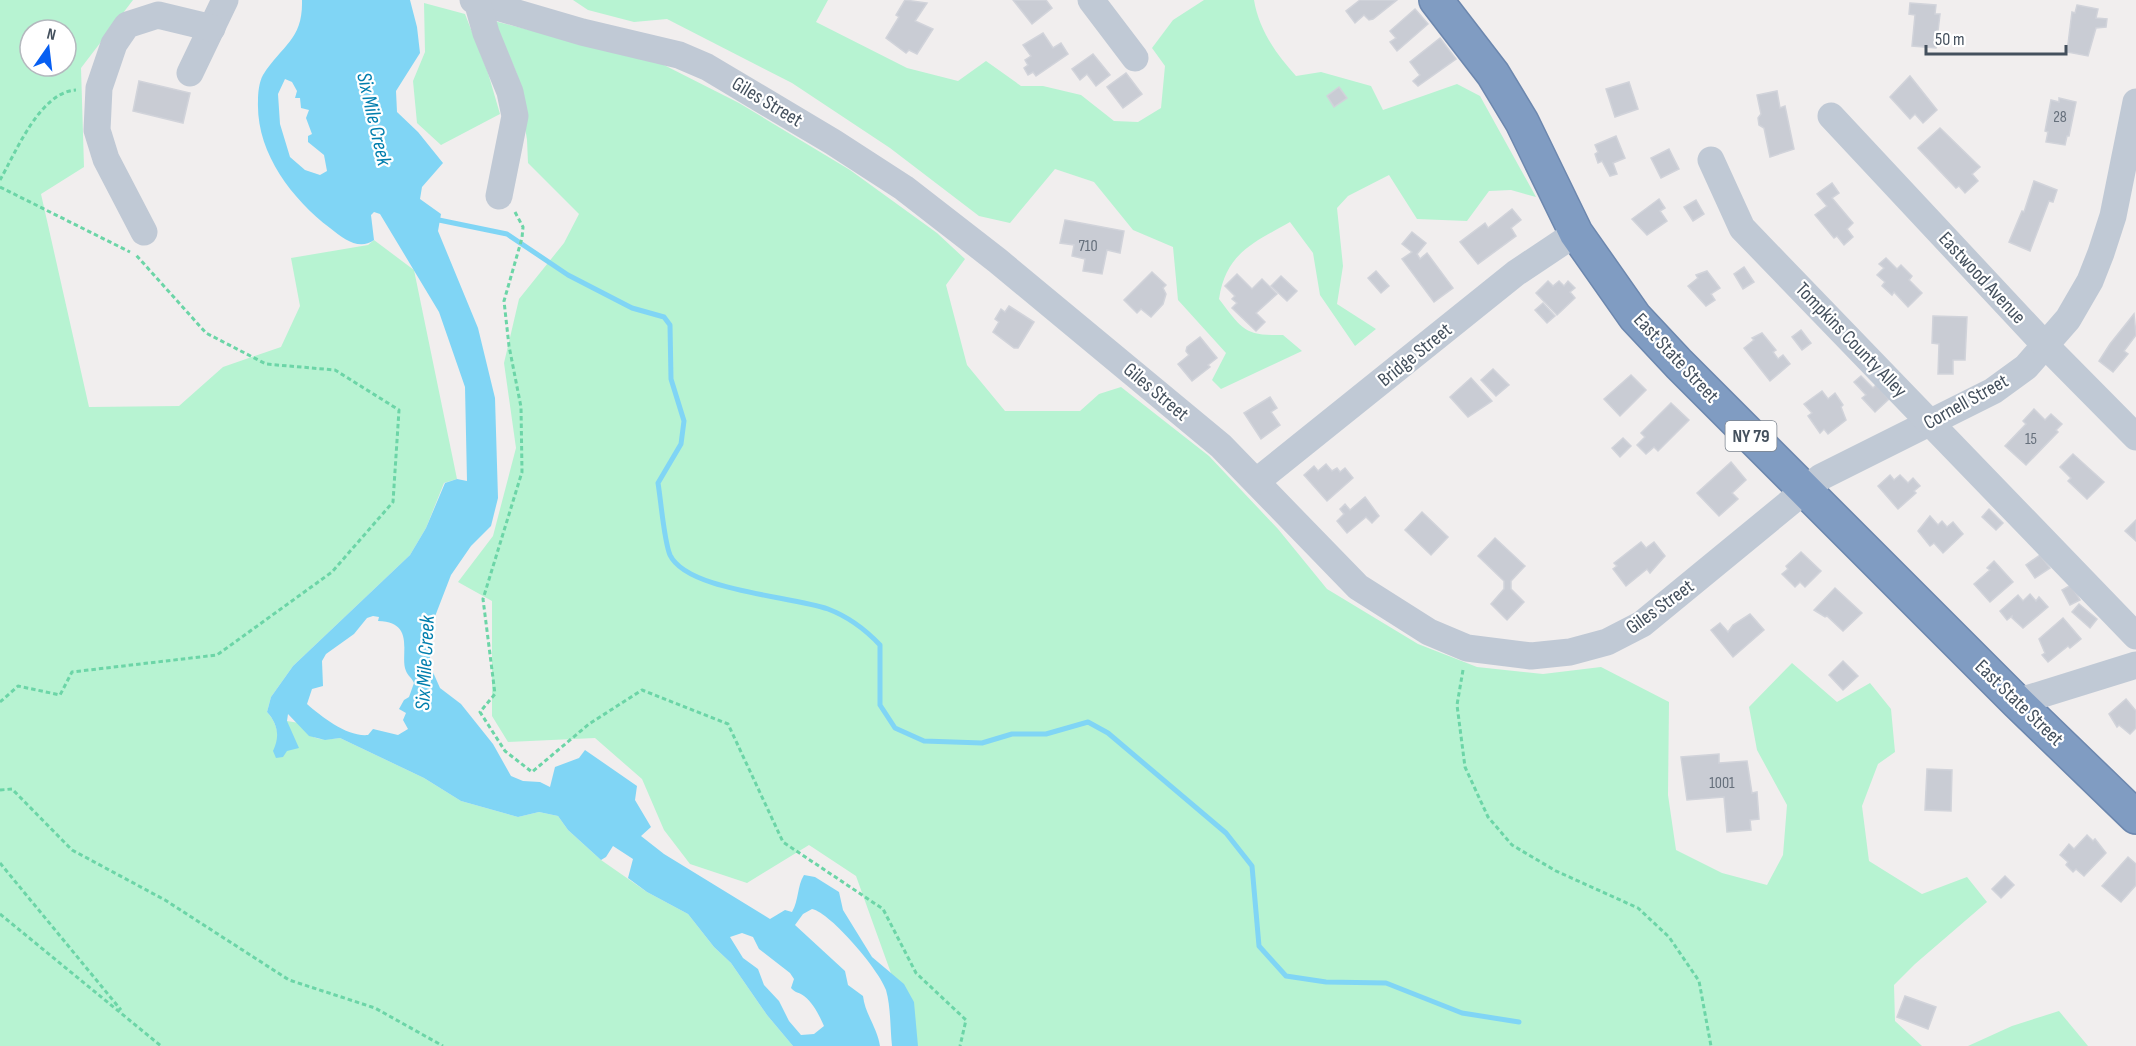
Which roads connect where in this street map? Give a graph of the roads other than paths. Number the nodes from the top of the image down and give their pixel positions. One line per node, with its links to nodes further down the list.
1 (225, 0): 6 (street)
2 (1091, 0): 7 (street)
3 (1436, 0): 15 (highway, East State Street / NY 79)
4 (475, 1): 5 (street, Giles Street); 13 (street)
5 (540, 10): 19 (street, Giles Street)
6 (212, 28): 8 (street); 14 (street)
7 (1135, 58)
8 (190, 73)
9 (2136, 102): 11 (street, Cornell Street)
10 (1831, 116): 16 (street, Eastwood Avenue)
11 (2132, 147): 16 (street, Cornell Street)
12 (1711, 160): 17 (street, Tompkins County Alley)
13 (499, 196)
14 (144, 232)
15 (1576, 233): 19 (street, Bridge Street); 20 (highway, East State Street / NY 79)
16 (2045, 345): 17 (street, Cornell Street); 18 (street, Eastwood Avenue)
17 (1931, 423): 20 (street, Cornell Street); 21 (street, Tompkins County Alley)
18 (2136, 437)
19 (1257, 481): 20 (street, Giles Street)
20 (1804, 488): 23 (highway, East State Street / NY 79)
21 (2136, 636)
22 (2136, 665): 23 (street)
23 (2017, 702): 24 (highway, East State Street / NY 79)
24 (2136, 817)

